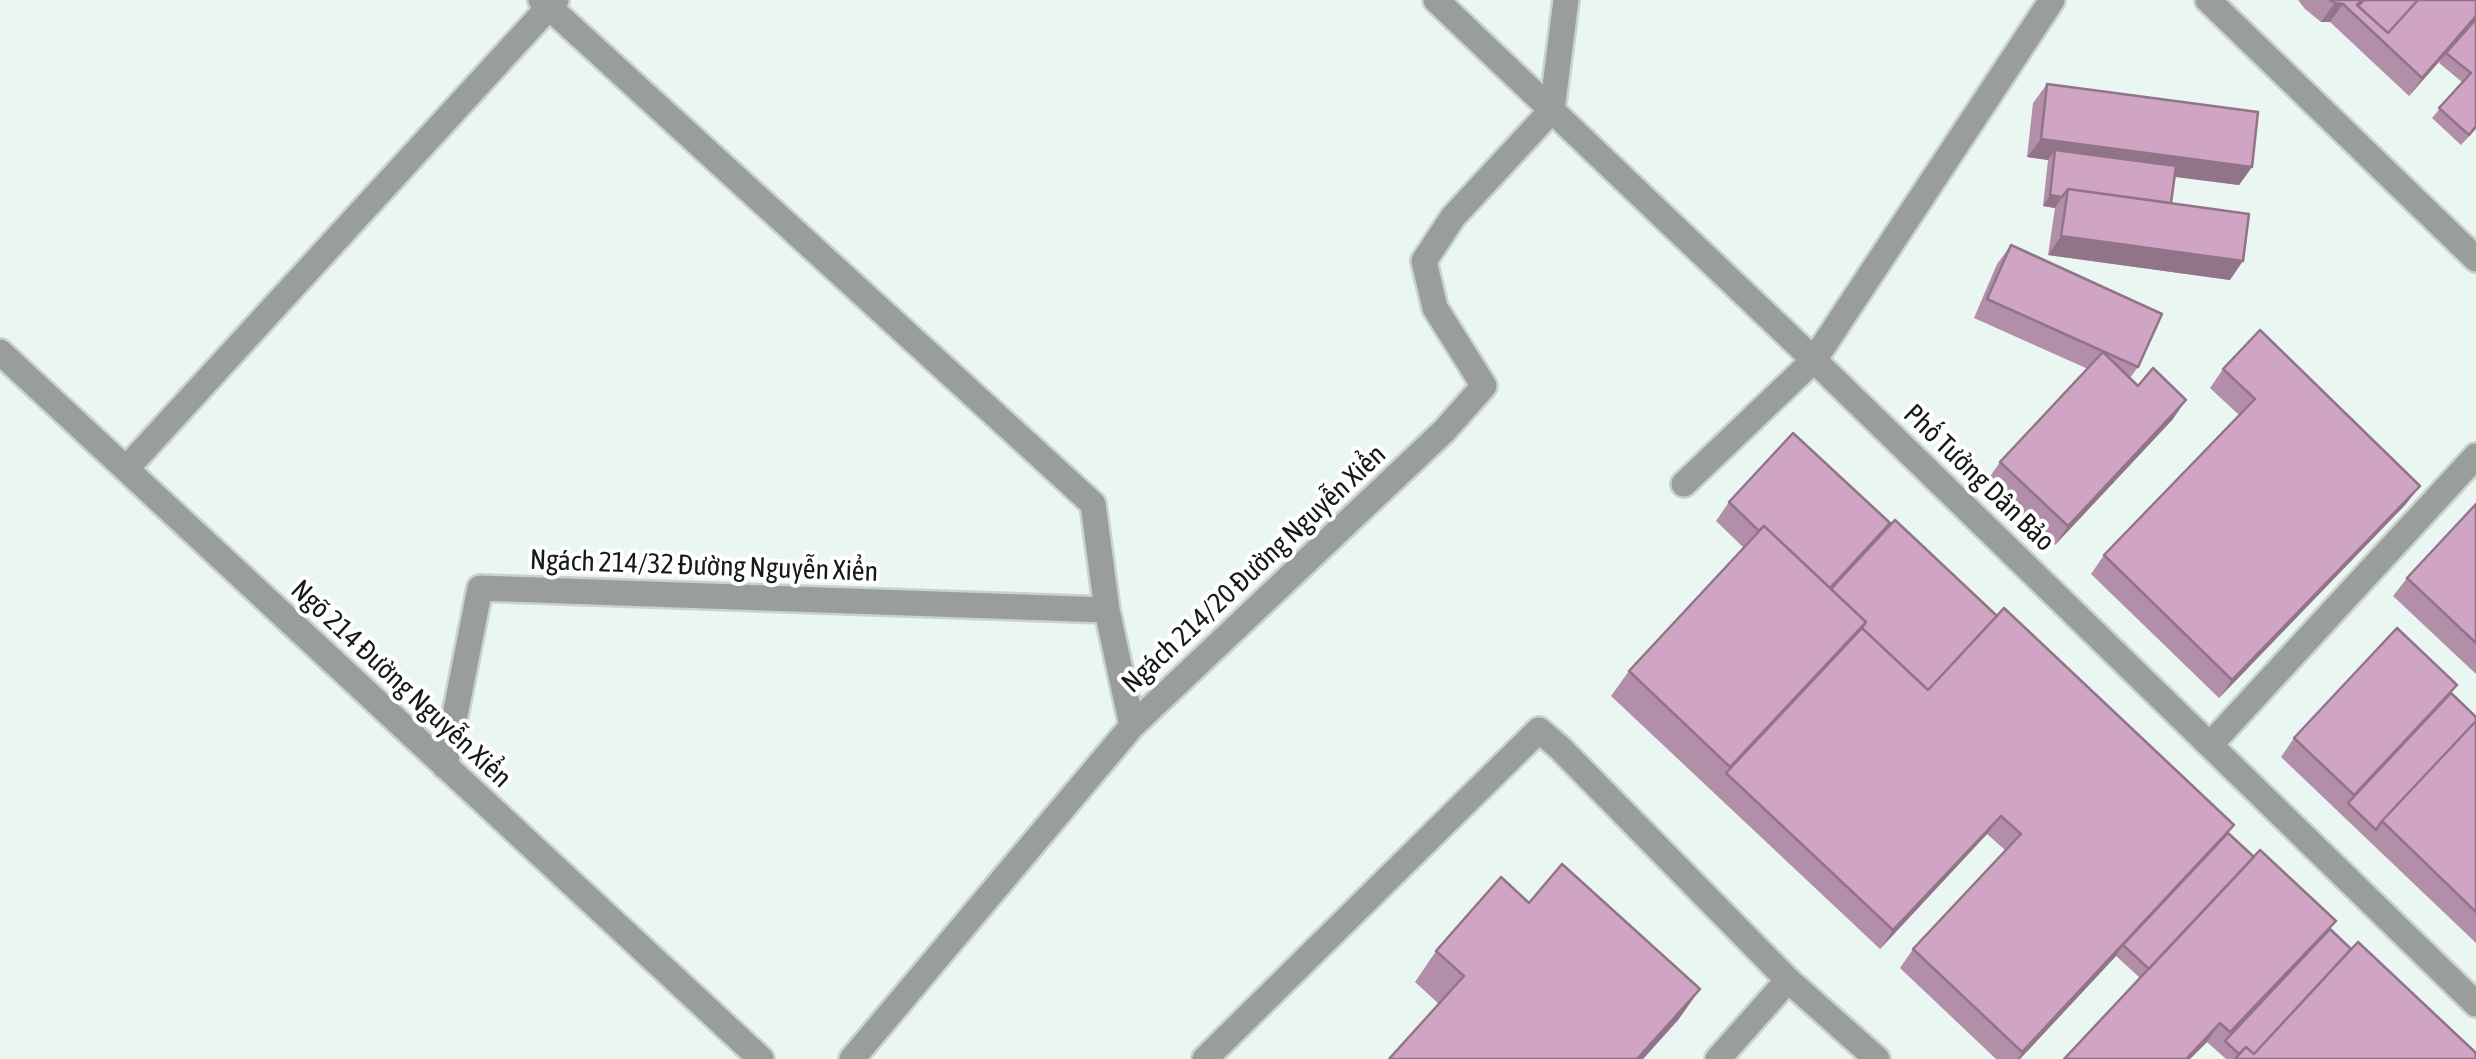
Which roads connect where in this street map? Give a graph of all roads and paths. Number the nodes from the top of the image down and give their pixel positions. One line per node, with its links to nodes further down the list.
1 (1436, 0): 6 (street, Phố Tưởng Dân Bảo)
2 (1566, 0): 6 (street)
3 (2052, 0): 9 (street)
4 (2208, 0): 7 (street)
5 (549, 2): 11 (street); 13 (street)
6 (1552, 110): 9 (street, Phố Tưởng Dân Bảo); 14 (street, Ngách 214/20 Đường Nguyễn Xiển)
7 (2476, 259)
8 (0, 352): 11 (street, Ngõ 214 Đường Nguyễn Xiển)
9 (1814, 360): 12 (street); 15 (street, Phố Tưởng Dân Bảo)
10 (2476, 456): 15 (street)
11 (126, 469): 16 (street, Ngõ 214 Đường Nguyễn Xiển)
12 (1684, 484)
13 (1107, 610): 14 (street); 16 (street, Ngách 214/32 Đường Nguyễn Xiển)
14 (1132, 726): 20 (street, Ngách 214/20 Đường Nguyễn Xiển)
15 (2210, 745): 18 (street, Phố Tưởng Dân Bảo)
16 (446, 766): 19 (street, Ngõ 214 Đường Nguyễn Xiển)
17 (1788, 980): 21 (street); 22 (street); 23 (street)
18 (2476, 1004)
19 (760, 1059)
20 (852, 1059)
21 (1205, 1059)
22 (1718, 1059)
23 (1877, 1059)

